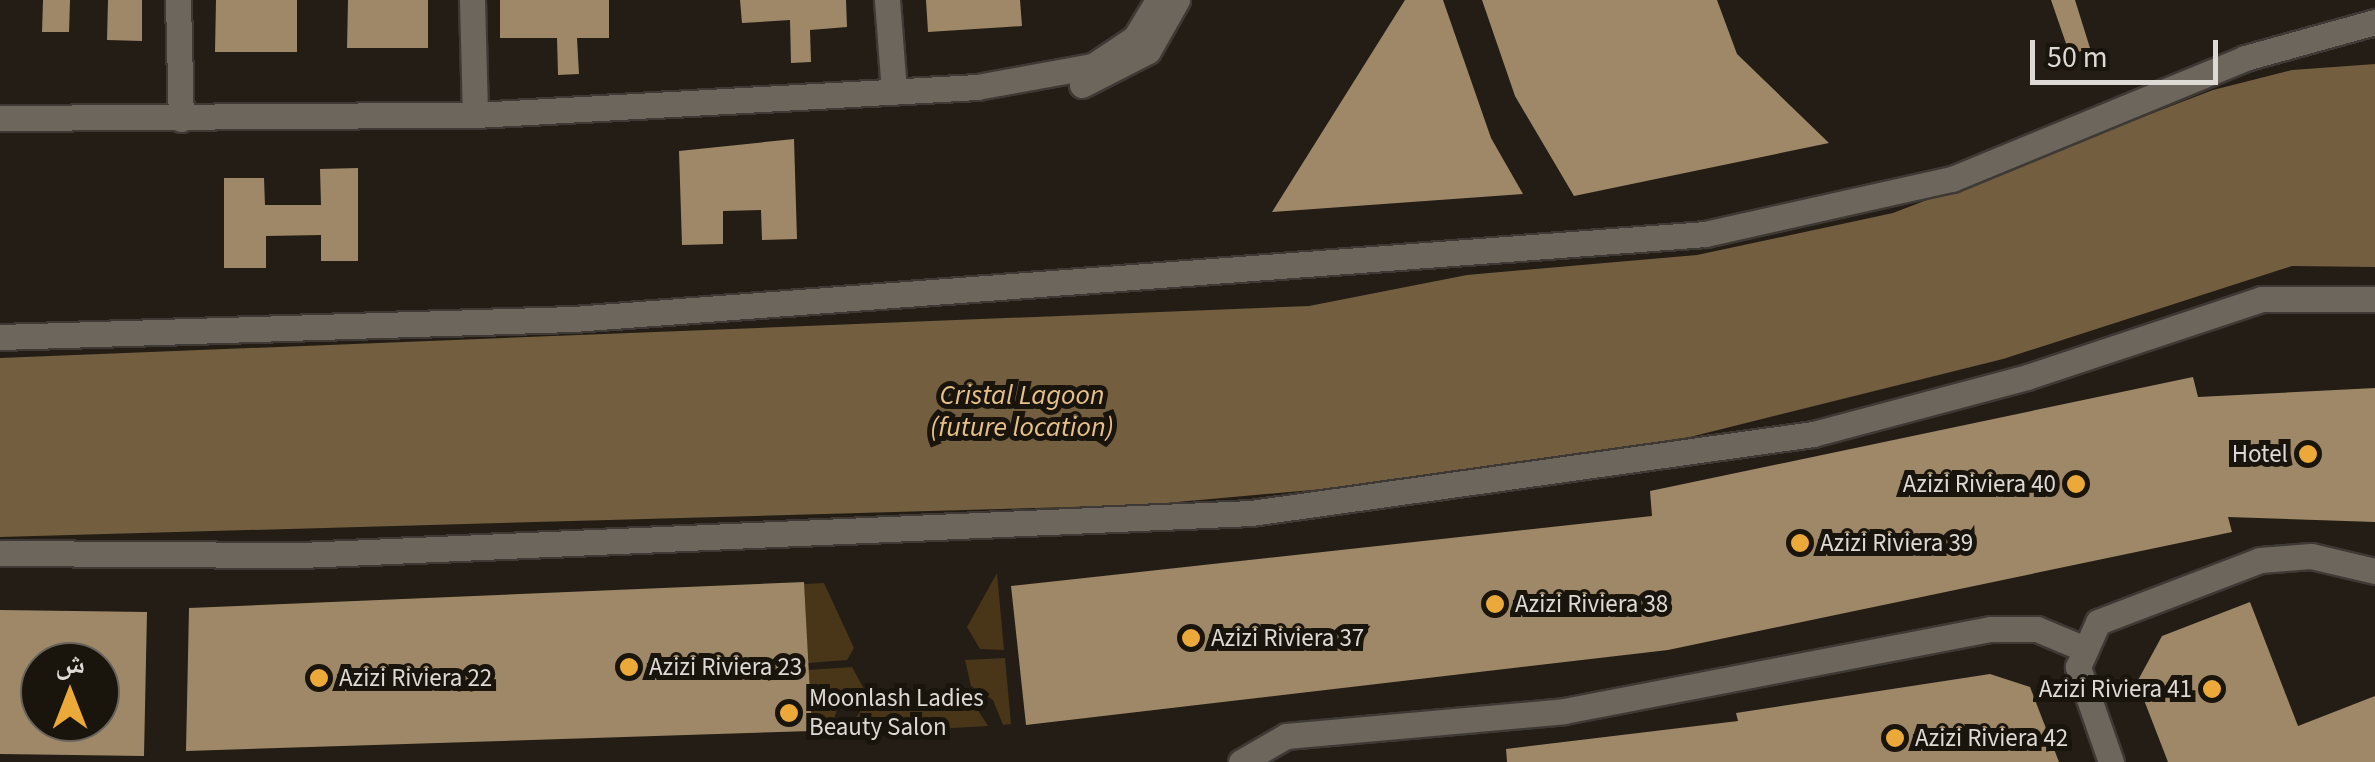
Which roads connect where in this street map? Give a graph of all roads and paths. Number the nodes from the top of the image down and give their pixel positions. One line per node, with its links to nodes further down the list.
1 (178, 0): 11 (street)
2 (472, 0): 9 (street)
3 (886, 0): 8 (street)
4 (1158, 0): 7 (street)
5 (1176, 0): 7 (street)
6 (2375, 22): 13 (street)
7 (978, 88): 8 (street)
8 (894, 92): 9 (street)
9 (475, 115): 11 (street)
10 (0, 118): 11 (street)
11 (181, 118)
12 (2375, 299): 14 (street)
13 (0, 337)
14 (0, 553)
15 (2375, 571): 16 (street)
16 (2080, 647): 17 (street); 18 (street)
17 (1241, 762)
18 (2111, 762)

